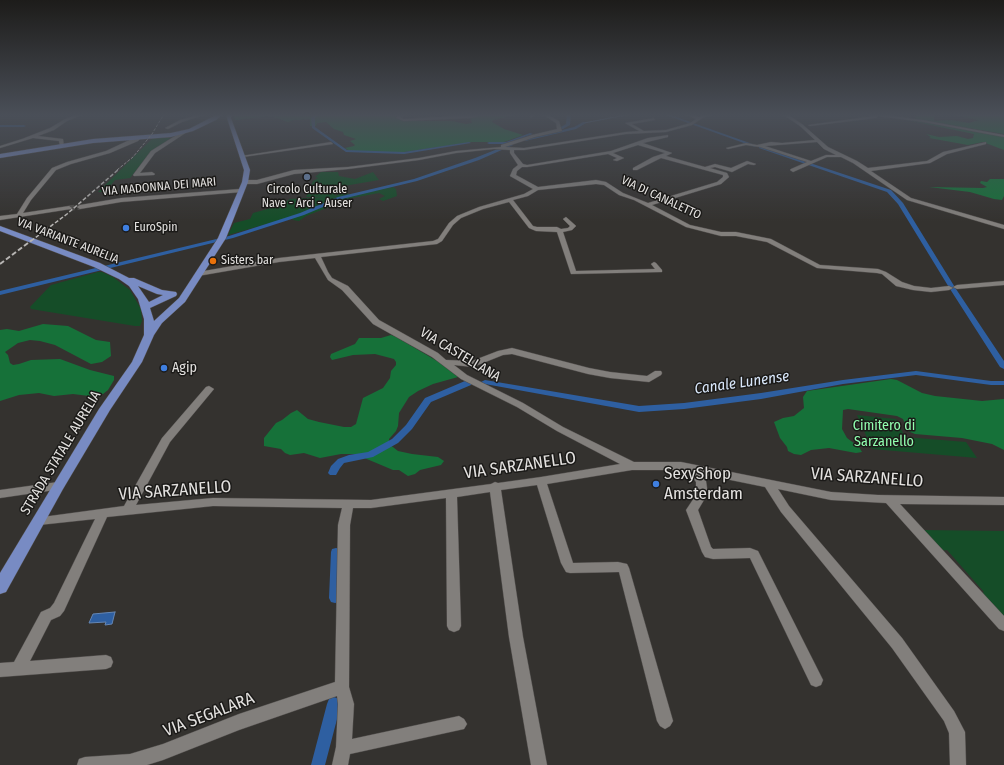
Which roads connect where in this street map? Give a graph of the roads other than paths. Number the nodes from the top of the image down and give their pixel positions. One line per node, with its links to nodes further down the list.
1 (509, 149): 21 (street)
2 (39, 150): 14 (main road)
3 (113, 150): 34 (street)
4 (157, 150): 26 (street)
5 (239, 150): 15 (main road, STRADA STATALE AURELIA)
6 (286, 150): 15 (street)
7 (483, 150): 27 (street)
8 (618, 150): 13 (street)
9 (659, 150): 16 (street)
10 (770, 150): 19 (street)
11 (829, 150): 17 (street)
12 (958, 150): 25 (street)
13 (609, 153): 18 (street); 21 (street)
14 (0, 156)
15 (242, 156): 27 (main road, STRADA STATALE AURELIA)
16 (660, 156): 22 (street); 23 (street)
17 (842, 156): 19 (street); 25 (street)
18 (615, 160)
19 (808, 163): 24 (street)
20 (754, 164): 23 (street)
21 (521, 165): 28 (street)
22 (635, 169)
23 (704, 169): 31 (street)
24 (793, 170)
25 (866, 170): 37 (street)
26 (152, 174)
27 (244, 182): 29 (main road, STRADA STATALE AURELIA)
28 (537, 189): 30 (street, VIA DI CANALETTO); 31 (street, VIA DI CANALETTO)
29 (240, 191): 32 (street, VIA MADONNA DEI MARI); 42 (main road, STRADA STATALE AURELIA)
30 (510, 200): 39 (street); 40 (street, VIA DI CANALETTO)
31 (647, 205): 44 (street, VIA DI CANALETTO)
32 (80, 207)
33 (69, 208): 34 (street)
34 (19, 216): 35 (street)
35 (0, 218)
36 (566, 219): 39 (street)
37 (1004, 227)
38 (0, 228): 43 (main road, VIA VARIANTE AURELIA)
39 (560, 230): 41 (street)
40 (317, 256): 42 (street); 51 (street, VIA CASTELLANA)
41 (654, 264)
42 (198, 274): 45 (main road, STRADA STATALE AURELIA)
43 (122, 277): 46 (main road); 48 (main road, VIA VARIANTE AURELIA)
44 (1004, 283)
45 (191, 286): 46 (main road); 47 (main road, STRADA STATALE AURELIA)
46 (173, 294): 48 (main road)
47 (182, 300): 48 (main road); 50 (main road, STRADA STATALE AURELIA)
48 (146, 307): 49 (main road, VIA VARIANTE AURELIA)
49 (149, 318): 50 (main road, STRADA STATALE AURELIA)
50 (149, 335): 58 (main road, STRADA STATALE AURELIA)
51 (445, 362): 52 (street); 54 (street, VIA CASTELLANA)
52 (658, 373)
53 (209, 389): 65 (street)
54 (632, 466): 55 (street, VIA SARZANELLO); 56 (street, VIA SARZANELLO)
55 (693, 468): 57 (street, VIA SARZANELLO); 74 (street)
56 (541, 481): 59 (street, VIA SARZANELLO); 76 (street)
57 (769, 484): 62 (street, VIA SARZANELLO); 82 (street)
58 (58, 486): 61 (street); 67 (main road, STRADA STATALE AURELIA)
59 (496, 486): 60 (street, VIA SARZANELLO); 81 (street)
60 (451, 493): 64 (street, VIA SARZANELLO); 70 (street)
61 (0, 494)
62 (889, 499): 63 (street, VIA SARZANELLO); 69 (street)
63 (1004, 501)
64 (348, 505): 65 (street, VIA SARZANELLO); 75 (street)
65 (127, 511): 66 (street, VIA SARZANELLO)
66 (104, 514): 67 (street, VIA SARZANELLO); 72 (street)
67 (39, 521): 68 (main road, STRADA STATALE AURELIA)
68 (0, 587)
69 (1004, 625)
70 (454, 626)
71 (106, 662): 72 (street)
72 (18, 669): 73 (street)
73 (0, 670)
74 (816, 680)
75 (342, 687): 78 (street); 79 (street, VIA SEGALARA)
76 (665, 721)
77 (459, 724): 78 (street)
78 (344, 746): 80 (street)
79 (85, 765)
80 (340, 765)
81 (539, 765)
82 (958, 765)

